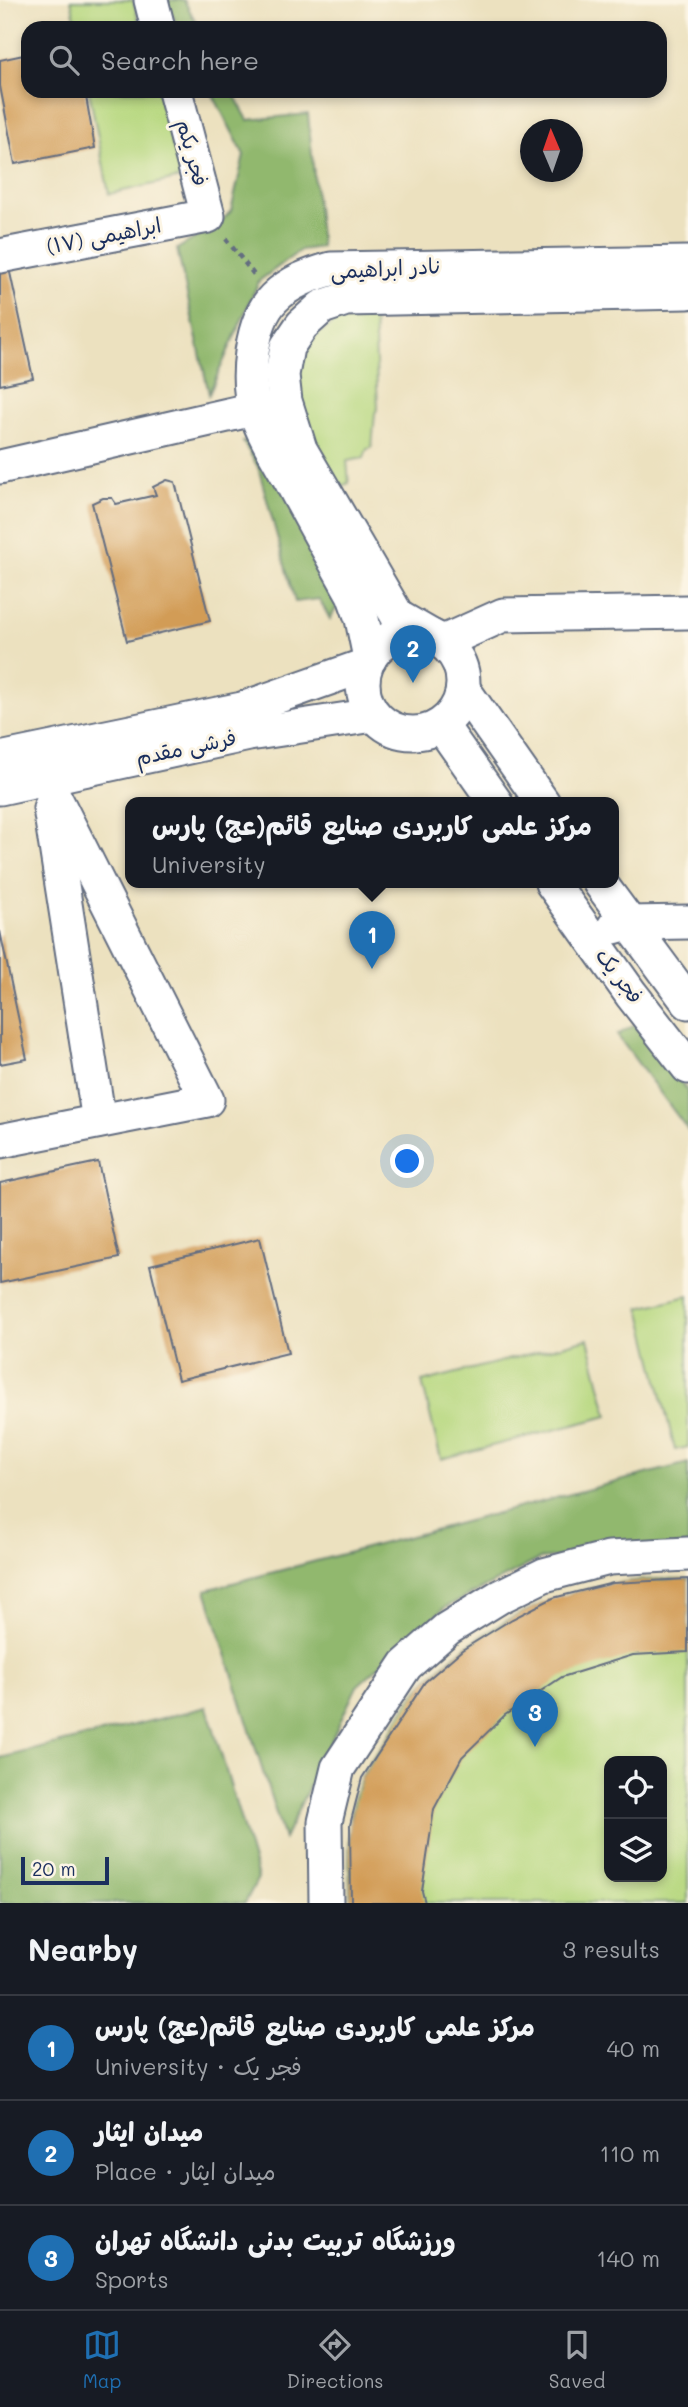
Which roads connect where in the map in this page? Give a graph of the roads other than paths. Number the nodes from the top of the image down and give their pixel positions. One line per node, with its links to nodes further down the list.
1 (151, 0): 2 (street)
2 (156, 21)
3 (177, 98): 4 (street, فجر یکم)
4 (208, 216): 5 (street, ابراهیمی (۱۷))
5 (0, 256)
6 (688, 262): 8 (street, نادر ابراهیمی)
7 (688, 292): 11 (street, نادر ابراهیمی)
8 (254, 409): 9 (street); 12 (street)
9 (0, 467)
10 (688, 612): 11 (street)
11 (437, 639): 12 (street); 13 (street)
12 (368, 662): 14 (street); 16 (street, فرشی مقدم)
13 (463, 689): 15 (street); 20 (street)
14 (374, 715): 15 (street); 17 (street, فرشی مقدم)
15 (442, 725): 19 (street)
16 (0, 759)
17 (45, 778): 18 (street, فرشی مقدم); 28 (street); 28 (street)
18 (0, 788)
19 (492, 797)
20 (539, 797)
21 (555, 888): 25 (street, فجر یک)
22 (604, 888): 24 (street, فجر یک)
23 (688, 922): 24 (street)
24 (628, 923): 25 (street); 26 (street, فجر یک)
25 (588, 935): 27 (street, فجر یک)
26 (688, 1002)
27 (688, 1067)
28 (99, 1121): 29 (street)
29 (0, 1141)
30 (688, 1554): 31 (street)
31 (323, 1897)

